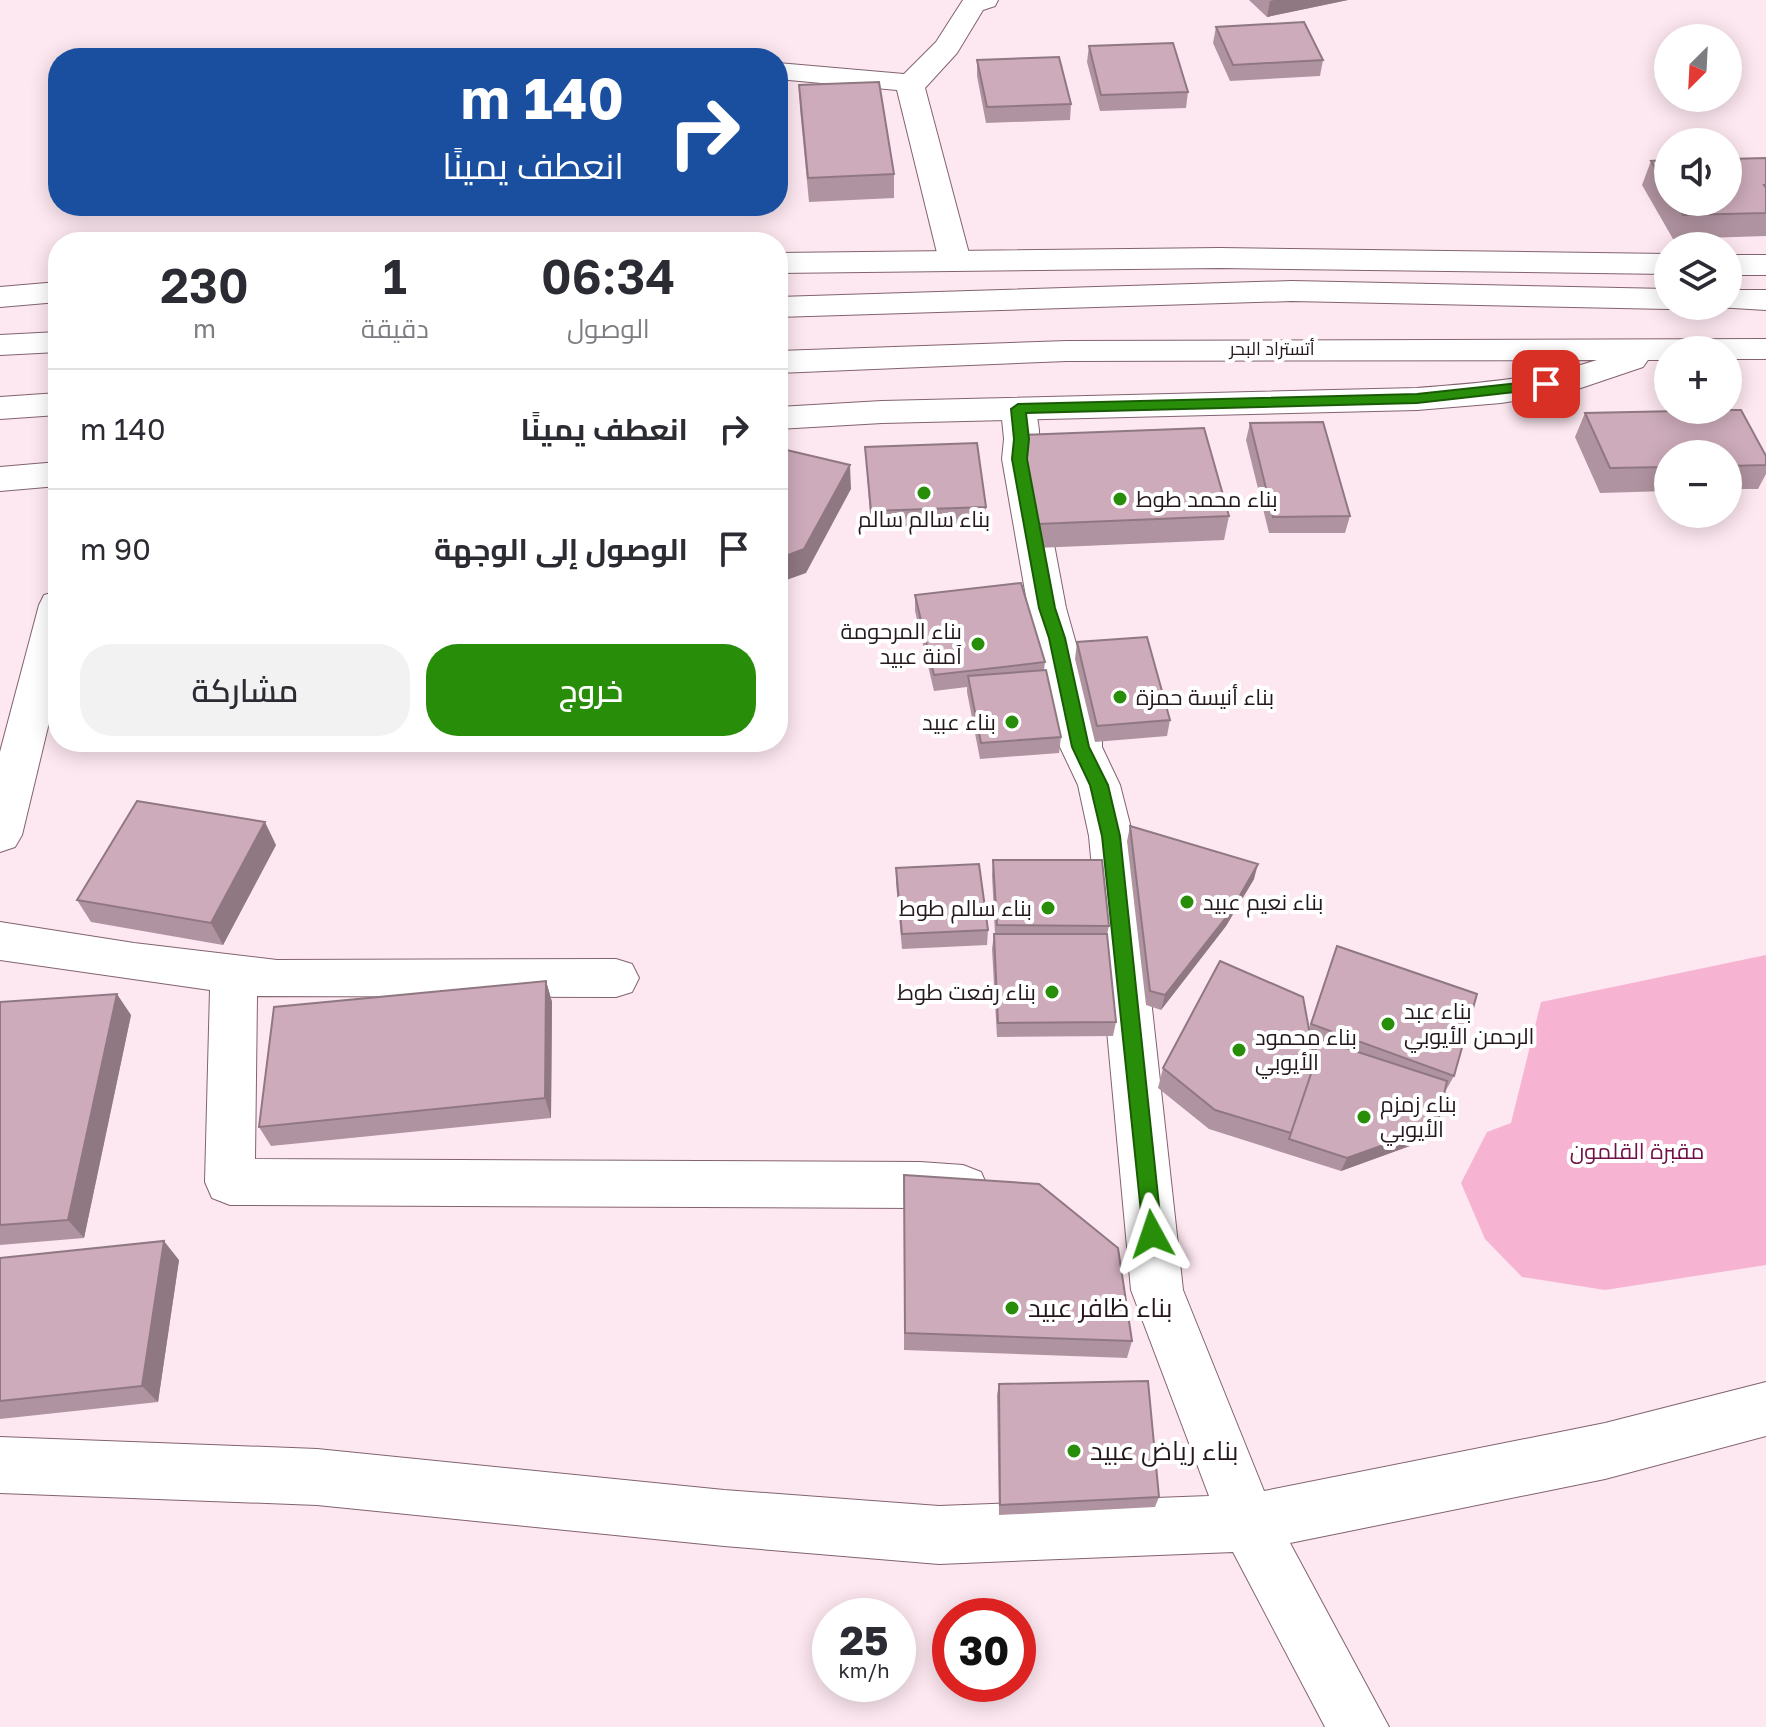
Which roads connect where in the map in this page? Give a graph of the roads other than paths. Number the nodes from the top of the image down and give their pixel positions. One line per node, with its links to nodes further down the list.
1 (985, 0): 3 (main road)
2 (788, 72): 3 (main road)
3 (913, 83): 4 (main road)
4 (955, 261): 5 (main road); 6 (main road)
5 (788, 263)
6 (1654, 264)
7 (1742, 265): 8 (main road)
8 (1766, 265)
9 (48, 293): 10 (main road)
10 (0, 297)
11 (1654, 299): 14 (main road)
12 (1742, 300): 13 (main road)
13 (1766, 300)
14 (788, 307)
15 (48, 343): 16 (main road)
16 (0, 345)
17 (1654, 347): 21 (main road, أتستراد البحر)
18 (1742, 349): 19 (main road, أتستراد البحر)
19 (1766, 349)
20 (1654, 352): 24 (main road)
21 (788, 362)
22 (48, 405): 23 (main road)
23 (0, 408)
24 (1018, 409): 25 (main road); 35 (main road)
25 (788, 418)
26 (48, 475): 27 (main road)
27 (0, 479)
28 (48, 645): 29 (main road)
29 (0, 835)
30 (0, 941): 31 (main road)
31 (234, 974): 32 (main road); 33 (main road)
32 (616, 978)
33 (1011, 1192)
34 (1111, 1252): 35 (main road)
35 (1157, 1290): 38 (main road)
36 (1766, 1409): 38 (main road)
37 (0, 1465): 38 (main road)
38 (1248, 1523): 39 (main road)
39 (1358, 1727)

